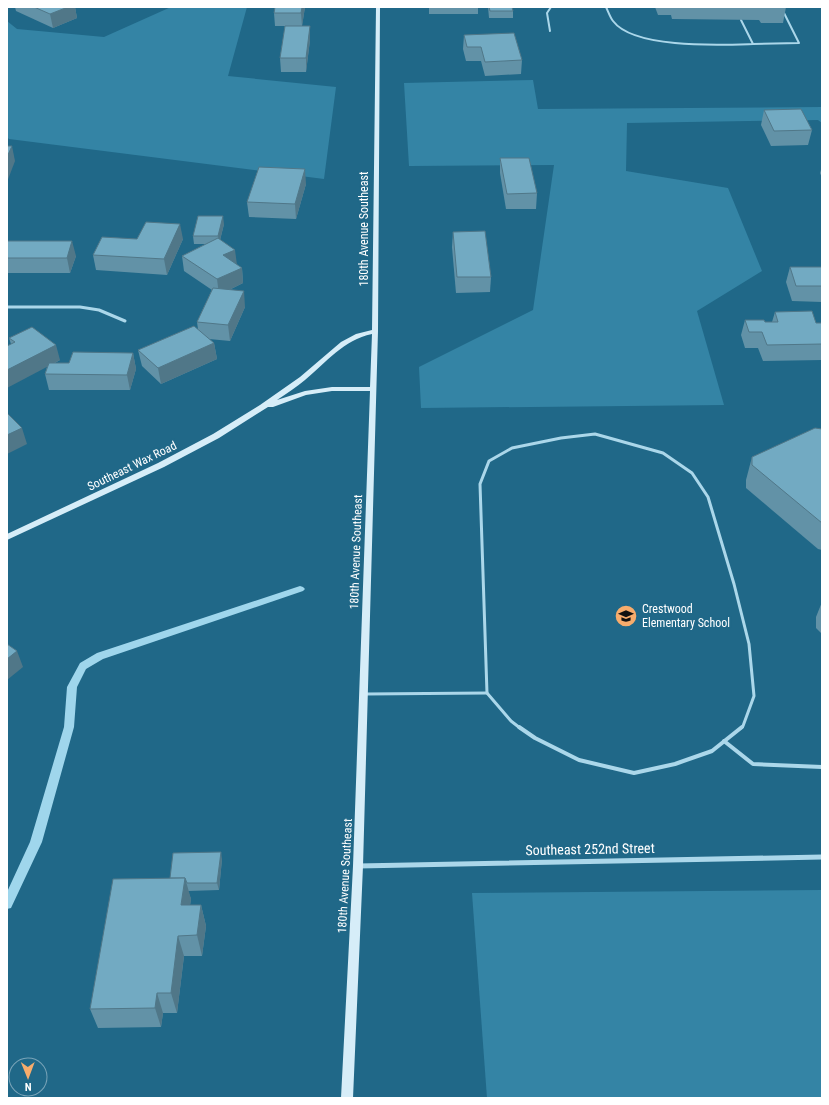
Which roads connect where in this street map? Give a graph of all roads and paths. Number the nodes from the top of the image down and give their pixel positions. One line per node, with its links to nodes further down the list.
1 (378, 7): 10 (street, 180th Avenue Southeast)
2 (551, 7): 6 (lane)
3 (606, 7): 7 (lane)
4 (781, 7): 7 (lane)
5 (741, 20): 7 (lane)
6 (550, 31)
7 (754, 44)
8 (7, 307): 9 (street)
9 (125, 322)
10 (375, 330): 11 (street, 180th Avenue Southeast); 12 (street, Southeast Wax Road)
11 (373, 389): 12 (street, Southeast Wax Road); 15 (street, 180th Avenue Southeast)
12 (263, 407): 13 (street, Southeast Wax Road)
13 (7, 537)
14 (487, 692): 15 (lane); 16 (lane); 16 (lane)
15 (364, 694): 19 (street, 180th Avenue Southeast)
16 (724, 741): 17 (lane)
17 (822, 767)
18 (822, 857): 19 (street, Southeast 252nd Street)
19 (358, 866): 20 (street, 180th Avenue Southeast)
20 (347, 1098)

